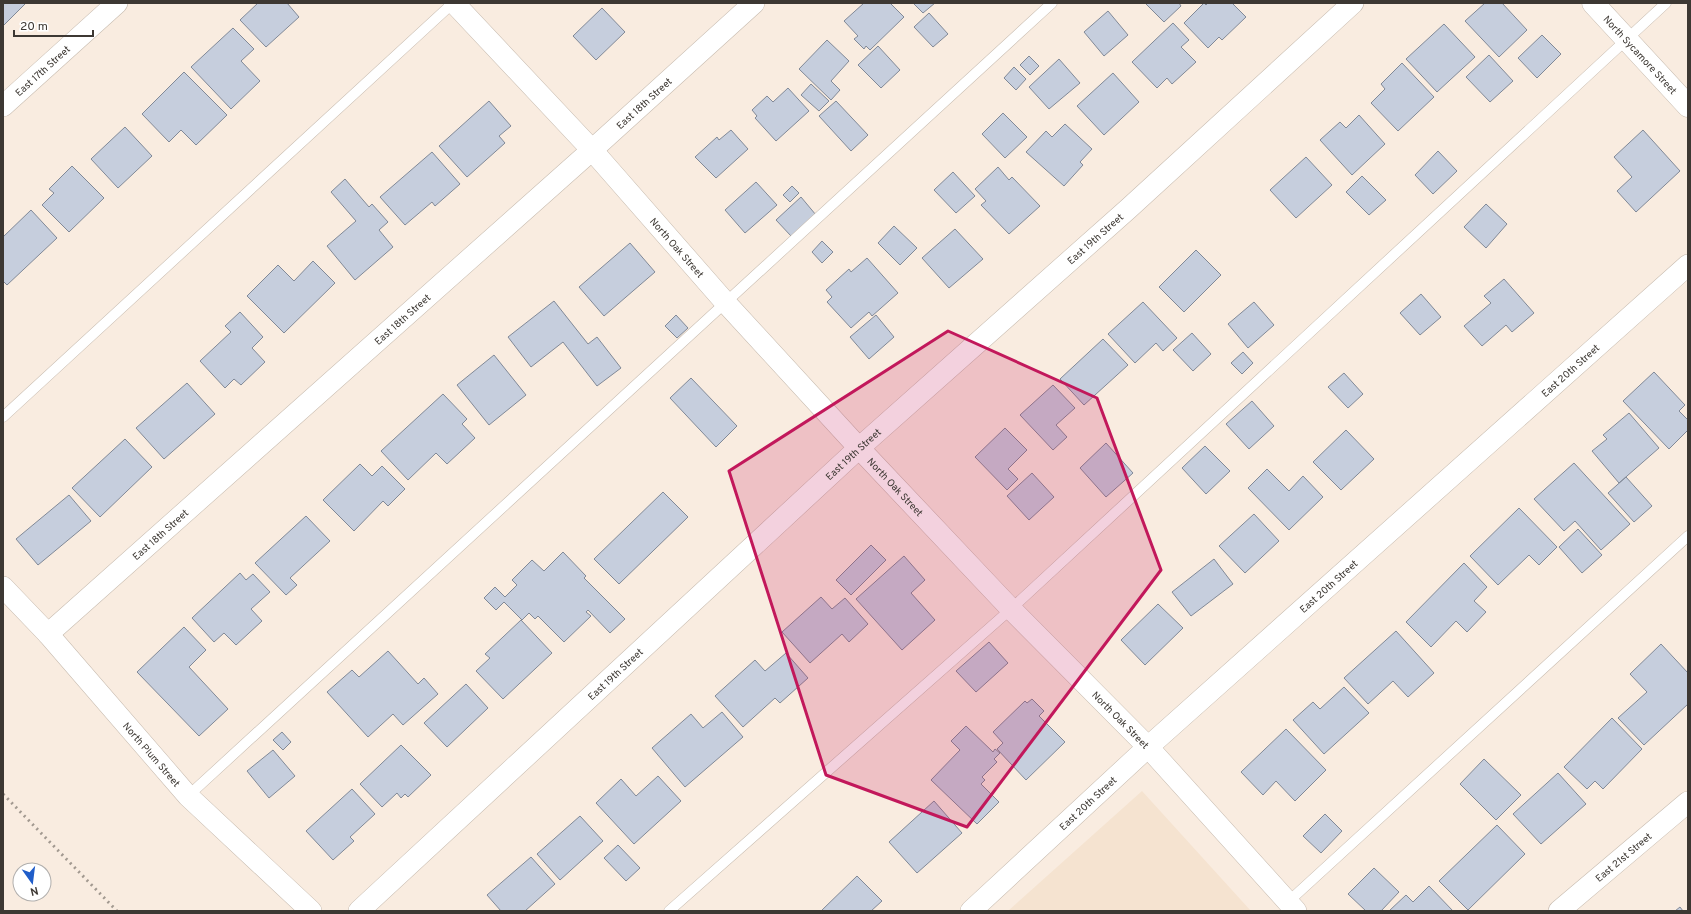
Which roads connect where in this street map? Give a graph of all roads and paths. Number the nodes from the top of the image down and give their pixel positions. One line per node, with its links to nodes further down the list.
1 (117, 3): 9 (street, East 17th Street)
2 (453, 3): 11 (street, North Oak Street); 14 (lane)
3 (754, 3): 11 (street, East 18th Street)
4 (1052, 3): 13 (lane)
5 (1353, 3): 15 (street, East 19th Street)
6 (1593, 3): 8 (main road, North Sycamore Street)
7 (1666, 3): 8 (lane)
8 (1627, 39): 10 (main road, North Sycamore Street); 18 (lane)
9 (3, 106)
10 (1688, 106)
11 (592, 150): 13 (street, North Oak Street); 19 (street, East 18th Street)
12 (1688, 265): 20 (street, East 20th Street)
13 (725, 302): 15 (street, North Oak Street); 21 (lane)
14 (3, 417)
15 (859, 448): 18 (street, North Oak Street); 25 (street, East 19th Street)
16 (1688, 536): 23 (lane)
17 (3, 587): 19 (street, North Plum Street)
18 (1011, 609): 20 (street, North Oak Street); 26 (lane)
19 (48, 634): 21 (street, North Plum Street)
20 (1148, 747): 23 (street, North Oak Street); 27 (street, East 20th Street)
21 (188, 796): 24 (street, North Plum Street)
22 (1688, 802): 28 (street, East 21st Street)
23 (1292, 907)
24 (311, 911)
25 (359, 911)
26 (669, 911)
27 (971, 911)
28 (1559, 911)

